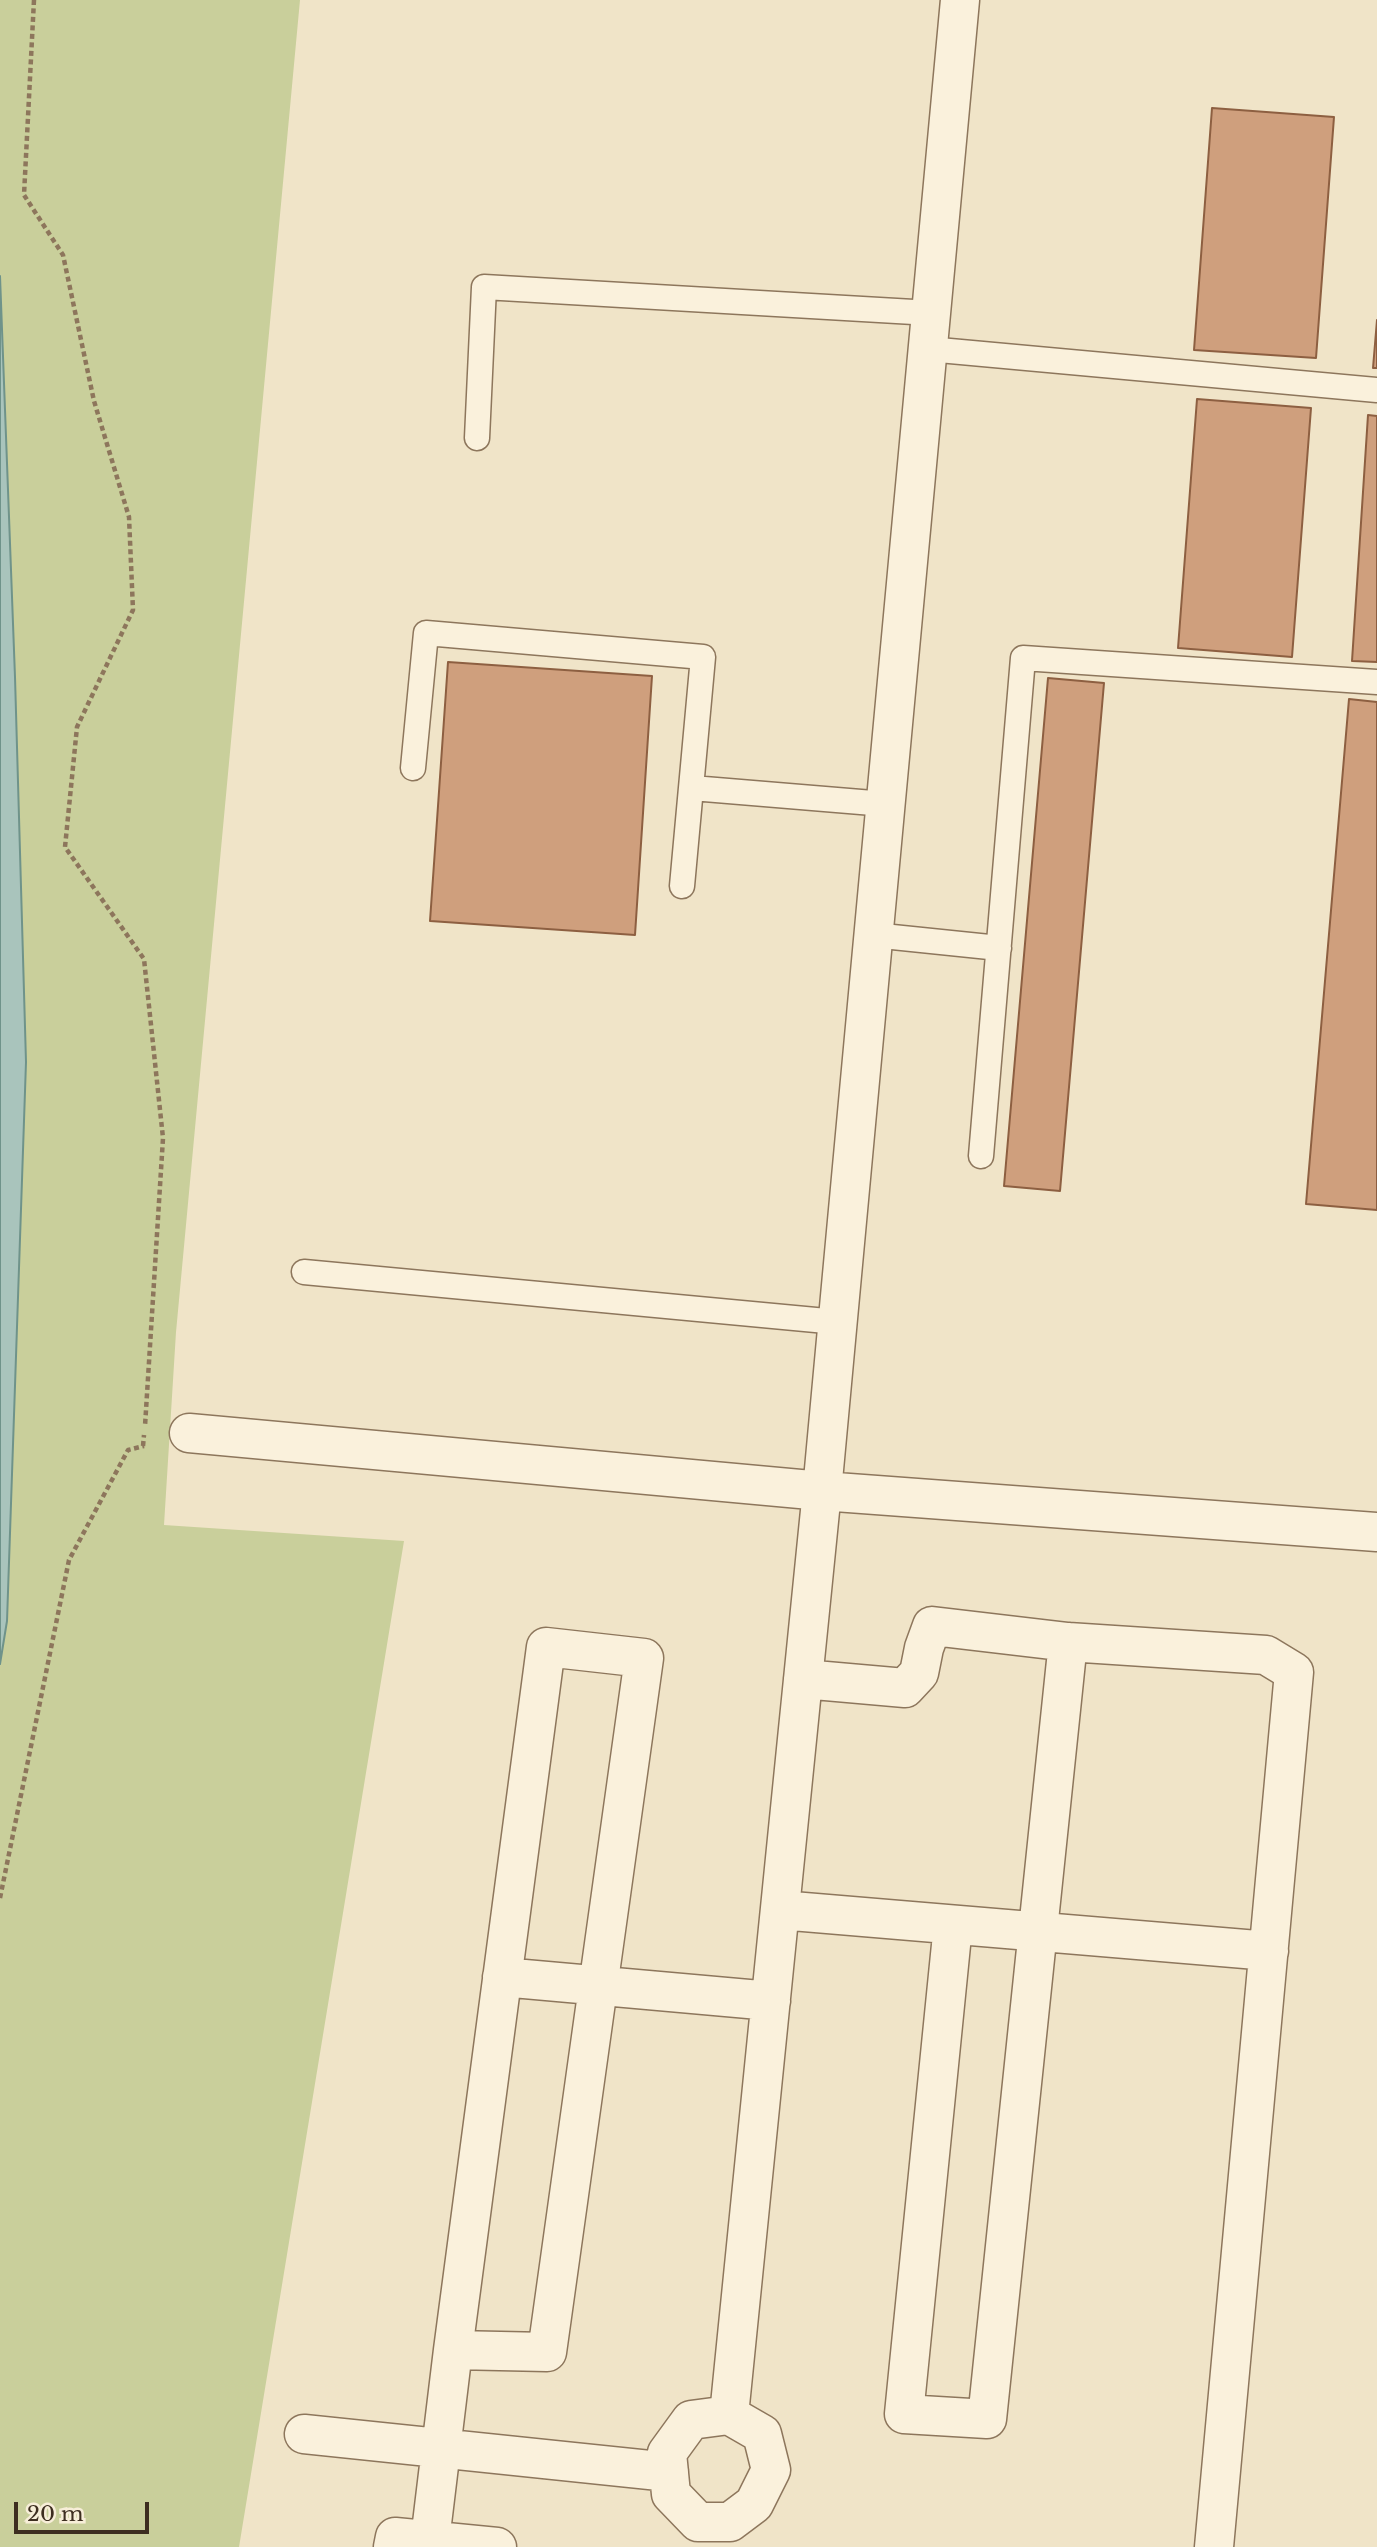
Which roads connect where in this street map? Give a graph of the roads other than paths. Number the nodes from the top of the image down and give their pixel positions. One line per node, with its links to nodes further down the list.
1 (960, 0): 2 (street)
2 (929, 331): 3 (lane); 4 (lane); 8 (street)
3 (1377, 390)
4 (477, 438)
5 (1377, 682): 11 (lane)
6 (413, 768): 7 (lane)
7 (692, 788): 8 (lane); 9 (lane)
8 (885, 804): 10 (street)
9 (682, 886)
10 (873, 936): 11 (lane); 14 (street)
11 (999, 948): 12 (lane)
12 (981, 1156)
13 (304, 1272): 14 (lane)
14 (837, 1322): 16 (street)
15 (188, 1433): 16 (street)
16 (822, 1491): 17 (street); 19 (street)
17 (1377, 1532)
18 (1068, 1642): 19 (street); 22 (street); 23 (street)
19 (803, 1679): 20 (street)
20 (780, 1910): 21 (street); 26 (street)
21 (953, 1925): 22 (street); 22 (street)
22 (1038, 1932): 23 (street)
23 (1269, 1951): 35 (street)
24 (502, 1977): 25 (street); 25 (street); 27 (street)
25 (598, 1986): 26 (street); 27 (street)
26 (771, 2001): 28 (street)
27 (453, 2350): 30 (street)
28 (729, 2415): 31 (street); 32 (street)
29 (304, 2434): 30 (street)
30 (441, 2448): 31 (street); 33 (street)
31 (669, 2472): 32 (street)
32 (696, 2535)
33 (412, 2543): 34 (street)
34 (497, 2547)
35 (1214, 2547)

